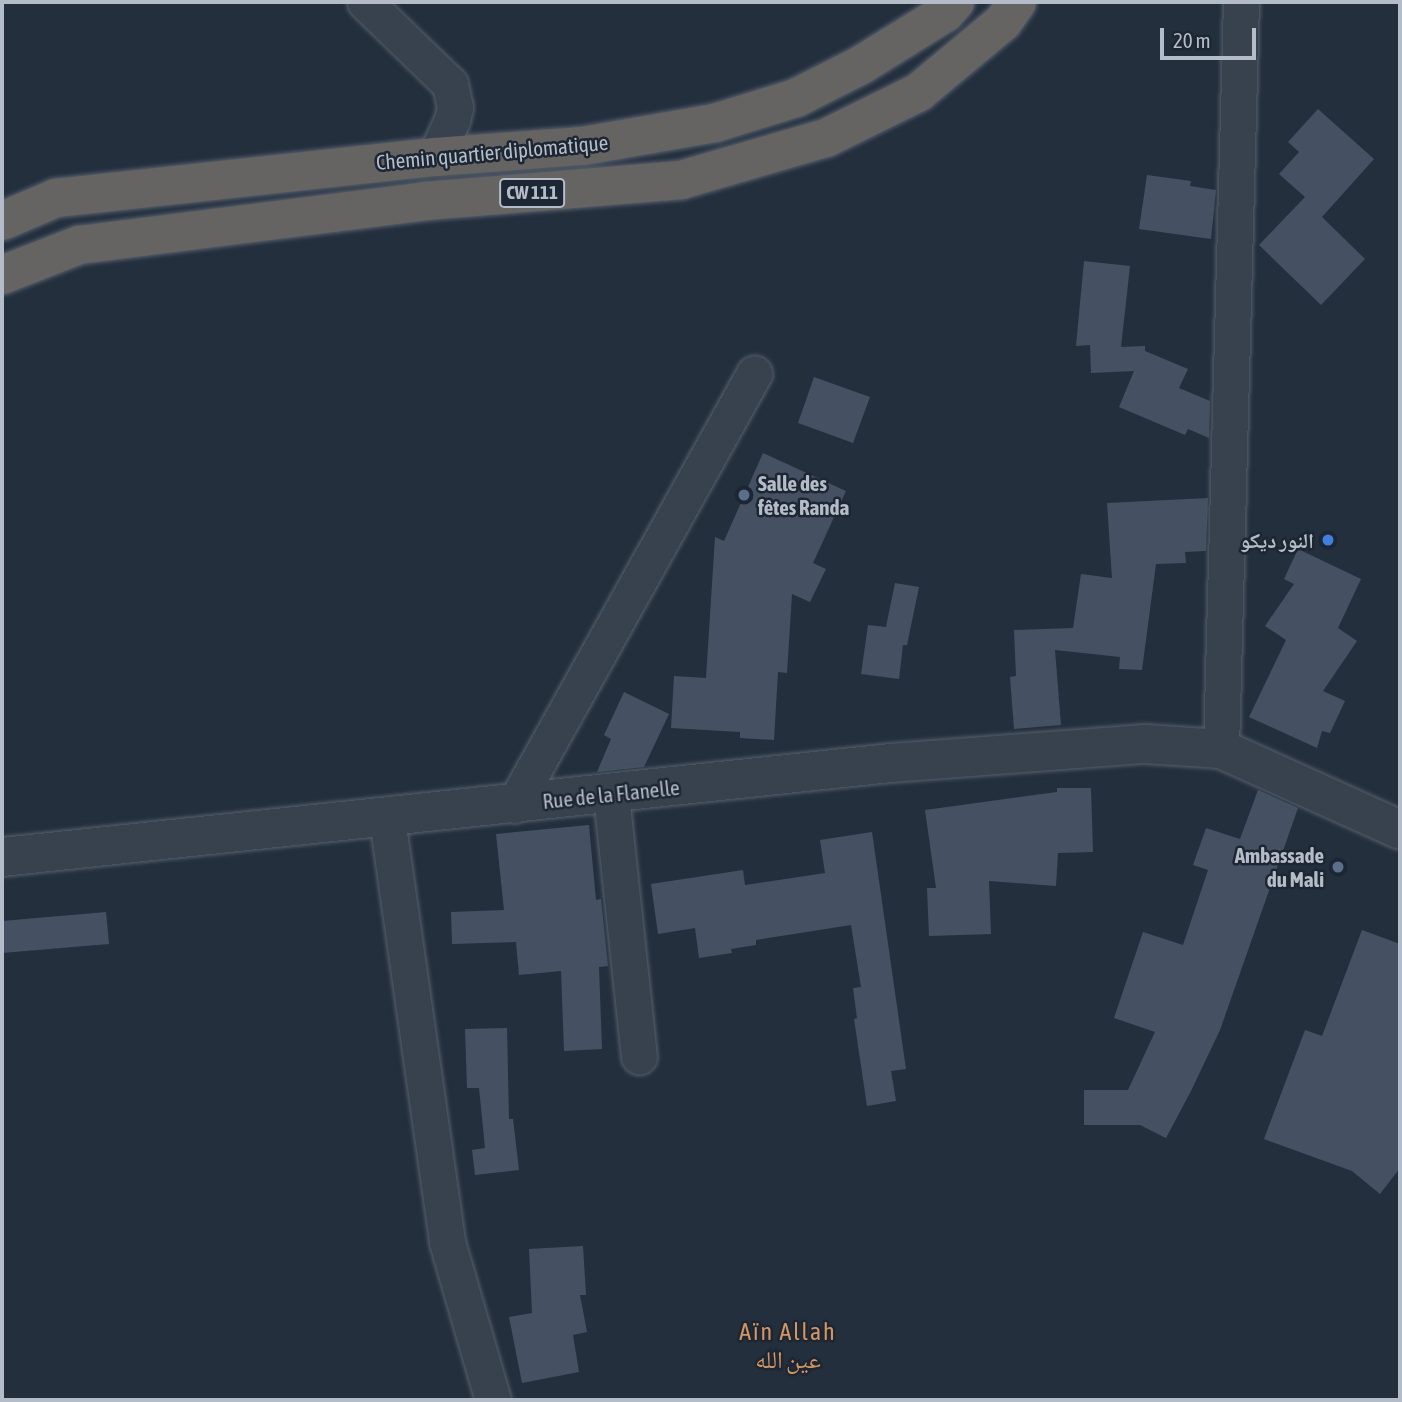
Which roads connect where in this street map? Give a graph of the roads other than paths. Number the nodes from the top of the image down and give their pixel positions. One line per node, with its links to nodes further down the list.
1 (365, 2): 5 (street)
2 (956, 2): 5 (highway, Chemin quartier diplomatique / CW 111)
3 (1017, 2): 7 (highway, CW 111)
4 (1241, 2): 9 (street)
5 (435, 157): 6 (highway, Chemin quartier diplomatique / CW 111)
6 (2, 221)
7 (2, 275)
8 (754, 373): 11 (street)
9 (1221, 749): 10 (street, Rue de la Flanelle); 13 (street)
10 (611, 795): 11 (street, Rue de la Flanelle); 15 (street)
11 (514, 805): 12 (street, Rue de la Flanelle)
12 (387, 819): 14 (street, Rue de la Flanelle); 16 (street)
13 (1400, 830)
14 (2, 857)
15 (639, 1057)
16 (493, 1400)

